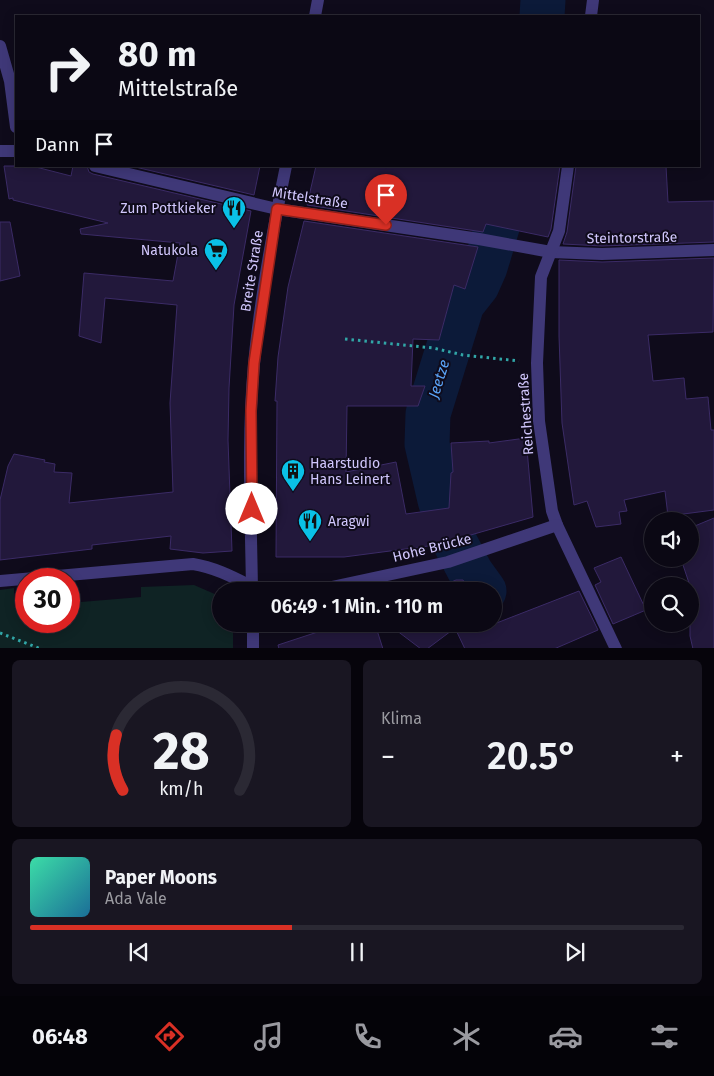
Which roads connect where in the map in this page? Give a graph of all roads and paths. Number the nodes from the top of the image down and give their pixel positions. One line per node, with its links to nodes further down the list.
1 (318, 0): 3 (street)
2 (593, 0): 4 (street)
3 (315, 15)
4 (591, 15)
5 (0, 46): 6 (street)
6 (15, 119)
7 (15, 150): 8 (street)
8 (0, 151)
9 (100, 167): 12 (street, Mittelstraße)
10 (286, 167): 12 (street, Breite Straße)
11 (568, 167): 14 (street, Reichestraße)
12 (277, 209): 14 (street, Mittelstraße); 20 (street, Breite Straße)
13 (714, 250): 14 (street, Steintorstraße)
14 (551, 252): 16 (street, Reichestraße)
15 (345, 339): 16 (path)
16 (537, 363): 17 (street, Reichestraße)
17 (557, 525): 21 (street, Hohe Brücke); 26 (street, Reichestraße)
18 (0, 581): 19 (street)
19 (239, 582)
20 (255, 582)
21 (355, 582)
22 (253, 632): 25 (street)
23 (0, 633): 24 (path)
24 (42, 648)
25 (253, 648)
26 (616, 648)

